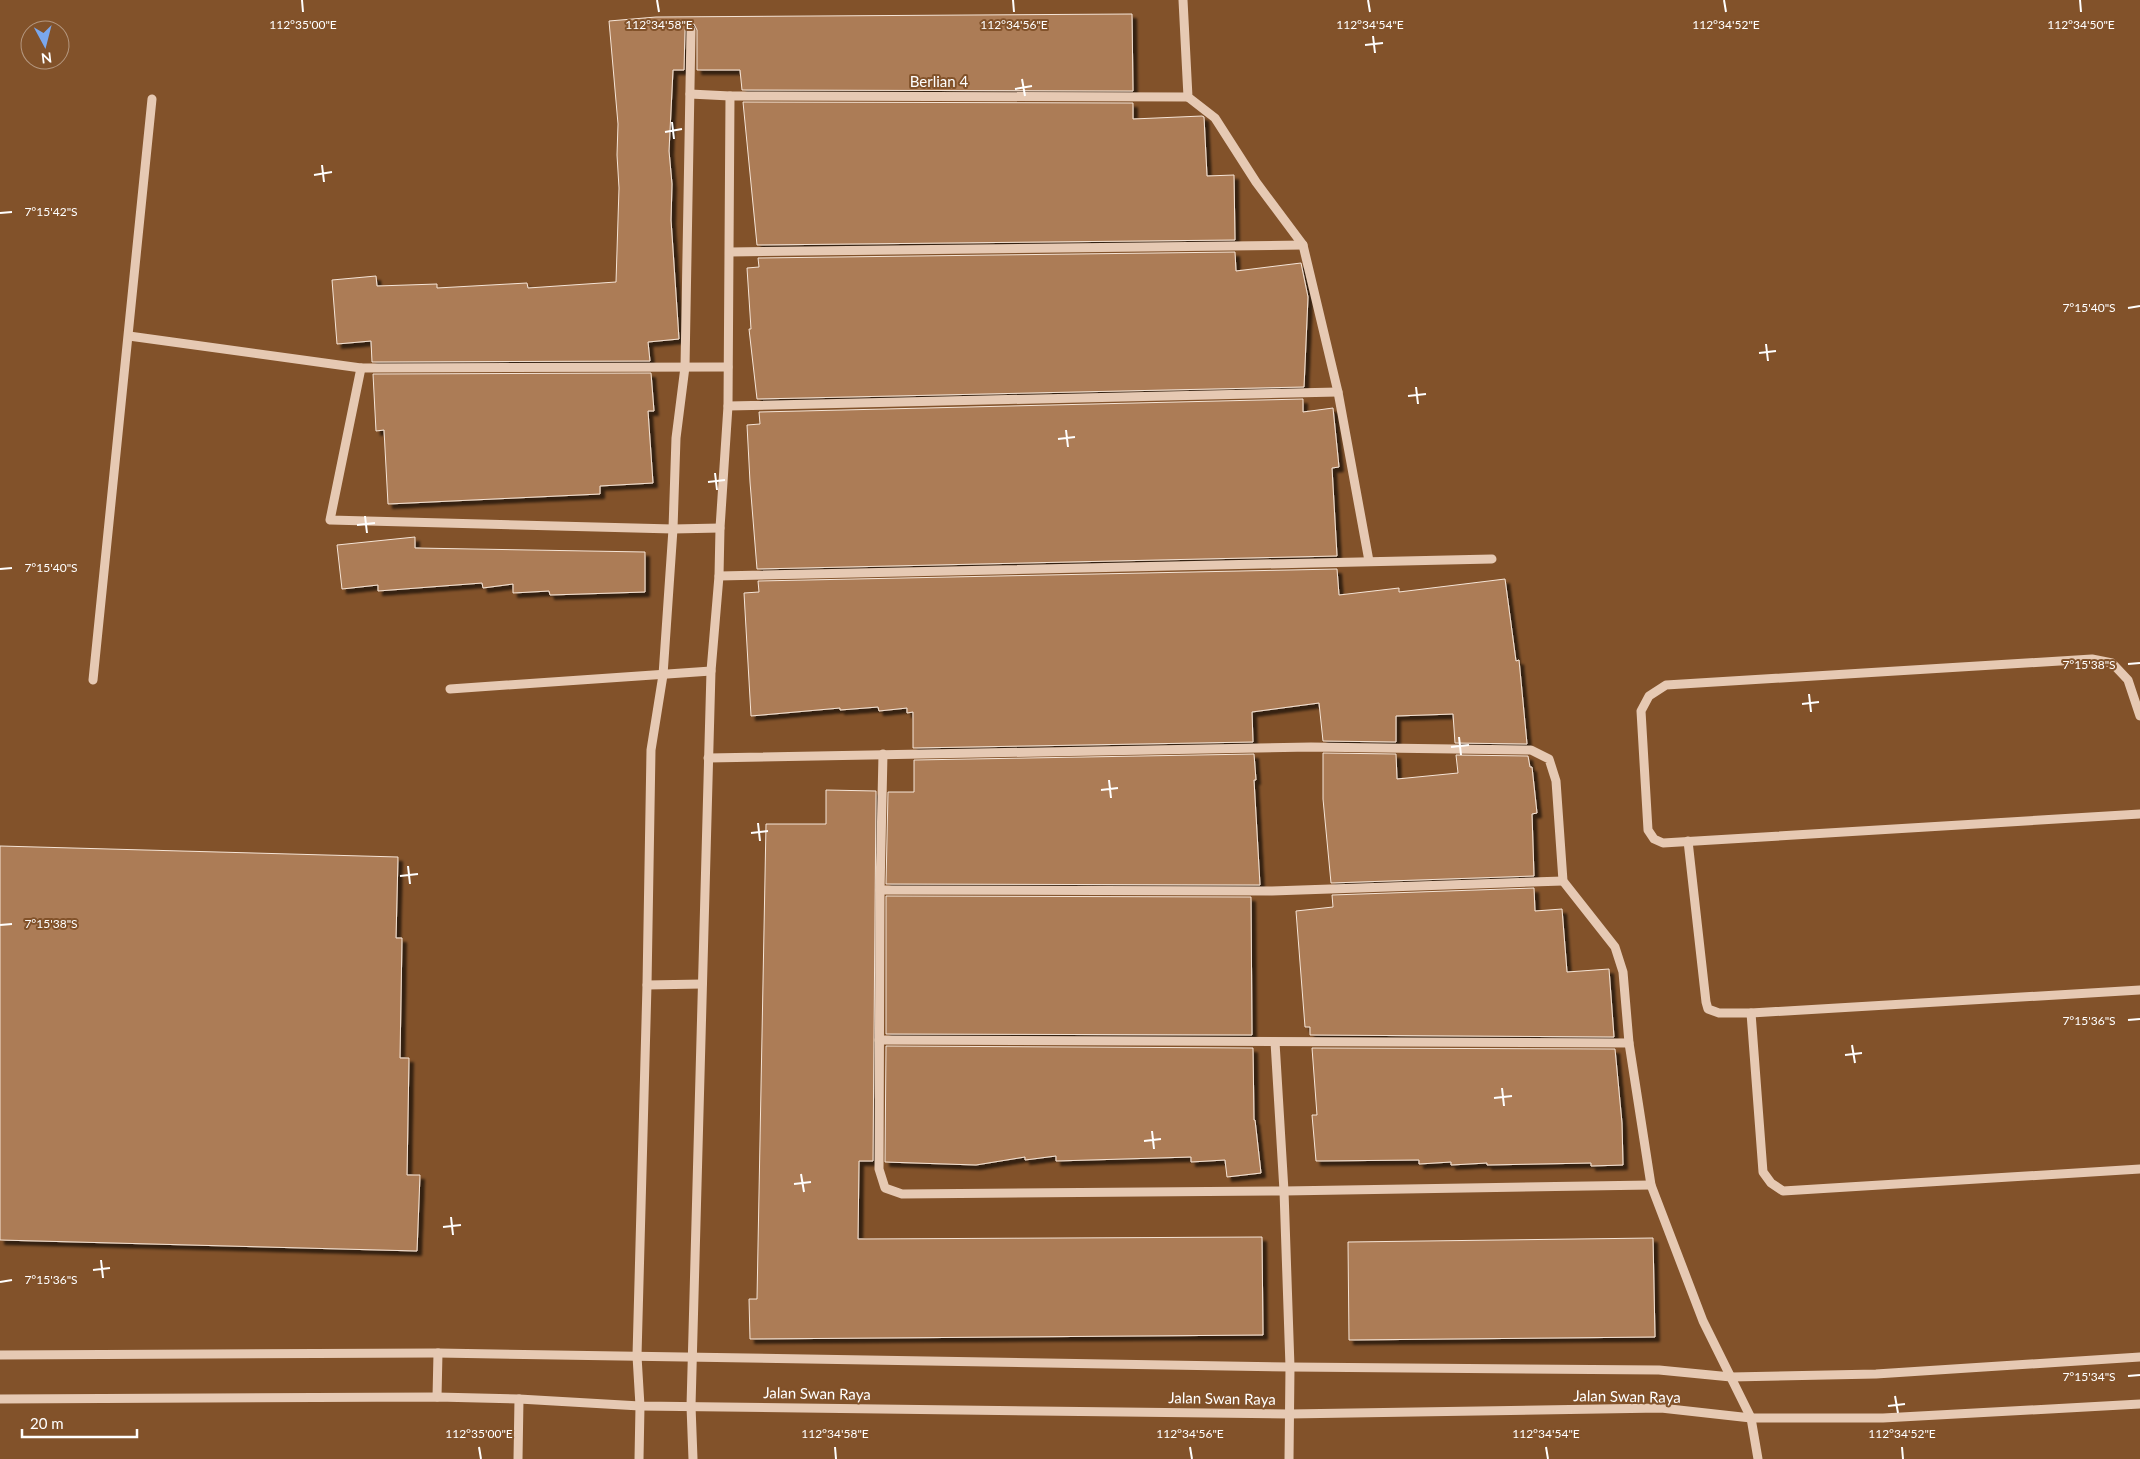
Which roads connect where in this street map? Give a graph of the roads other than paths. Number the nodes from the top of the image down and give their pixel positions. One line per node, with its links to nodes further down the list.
1 (1183, 0): 5 (street)
2 (691, 30): 3 (street)
3 (690, 94): 4 (street, Berlian 4); 11 (street)
4 (730, 96): 5 (street, Berlian 4); 8 (street)
5 (1188, 96): 7 (street)
6 (152, 99): 9 (street)
7 (1303, 245): 8 (street); 13 (street)
8 (730, 252): 10 (street)
9 (129, 336): 12 (street); 22 (street)
10 (728, 366): 11 (street); 14 (street)
11 (685, 367): 12 (street); 16 (street)
12 (361, 368): 16 (street)
13 (1338, 392): 14 (street); 18 (street)
14 (728, 406): 15 (street)
15 (720, 528): 16 (street); 19 (street)
16 (673, 529): 21 (street)
17 (1492, 559): 18 (street)
18 (1369, 561): 19 (street)
19 (719, 576): 20 (street)
20 (711, 671): 21 (street); 26 (street)
21 (662, 675): 23 (street); 32 (street)
22 (93, 680)
23 (450, 689)
24 (2140, 716): 28 (street)
25 (883, 754): 26 (street); 29 (street); 30 (street)
26 (708, 758): 31 (street)
27 (2140, 814): 28 (street)
28 (1688, 841): 34 (street)
29 (1564, 881): 30 (street); 37 (street)
30 (880, 890): 35 (street)
31 (702, 984): 32 (street); 45 (street)
32 (648, 985): 43 (street)
33 (2140, 990): 34 (street)
34 (1751, 1013): 38 (street)
35 (879, 1040): 36 (street); 40 (street)
36 (1275, 1042): 37 (street); 40 (street)
37 (1630, 1043): 39 (street)
38 (2140, 1169)
39 (1651, 1184): 40 (street); 47 (street)
40 (1284, 1191): 46 (street)
41 (438, 1353): 42 (street, Jalan Swan Raya); 43 (street, Jalan Swan Raya); 48 (street)
42 (0, 1355)
43 (637, 1356): 45 (street, Jalan Swan Raya); 52 (street)
44 (2140, 1356): 47 (street, Jalan Swan Raya)
45 (693, 1357): 46 (street, Jalan Swan Raya); 53 (street)
46 (1290, 1367): 47 (street, Jalan Swan Raya); 54 (street)
47 (1731, 1377): 55 (street)
48 (437, 1397): 49 (street, Jalan Swan Raya); 50 (street, Jalan Swan Raya)
49 (0, 1399)
50 (519, 1399): 52 (street, Jalan Swan Raya); 56 (street)
51 (2140, 1404): 55 (street, Jalan Swan Raya)
52 (640, 1406): 53 (street, Jalan Swan Raya); 57 (street)
53 (692, 1406): 54 (street, Jalan Swan Raya); 58 (street)
54 (1289, 1414): 55 (street, Jalan Swan Raya); 59 (street)
55 (1751, 1418): 60 (street)
56 (518, 1459)
57 (639, 1459)
58 (693, 1459)
59 (1290, 1459)
60 (1758, 1459)

